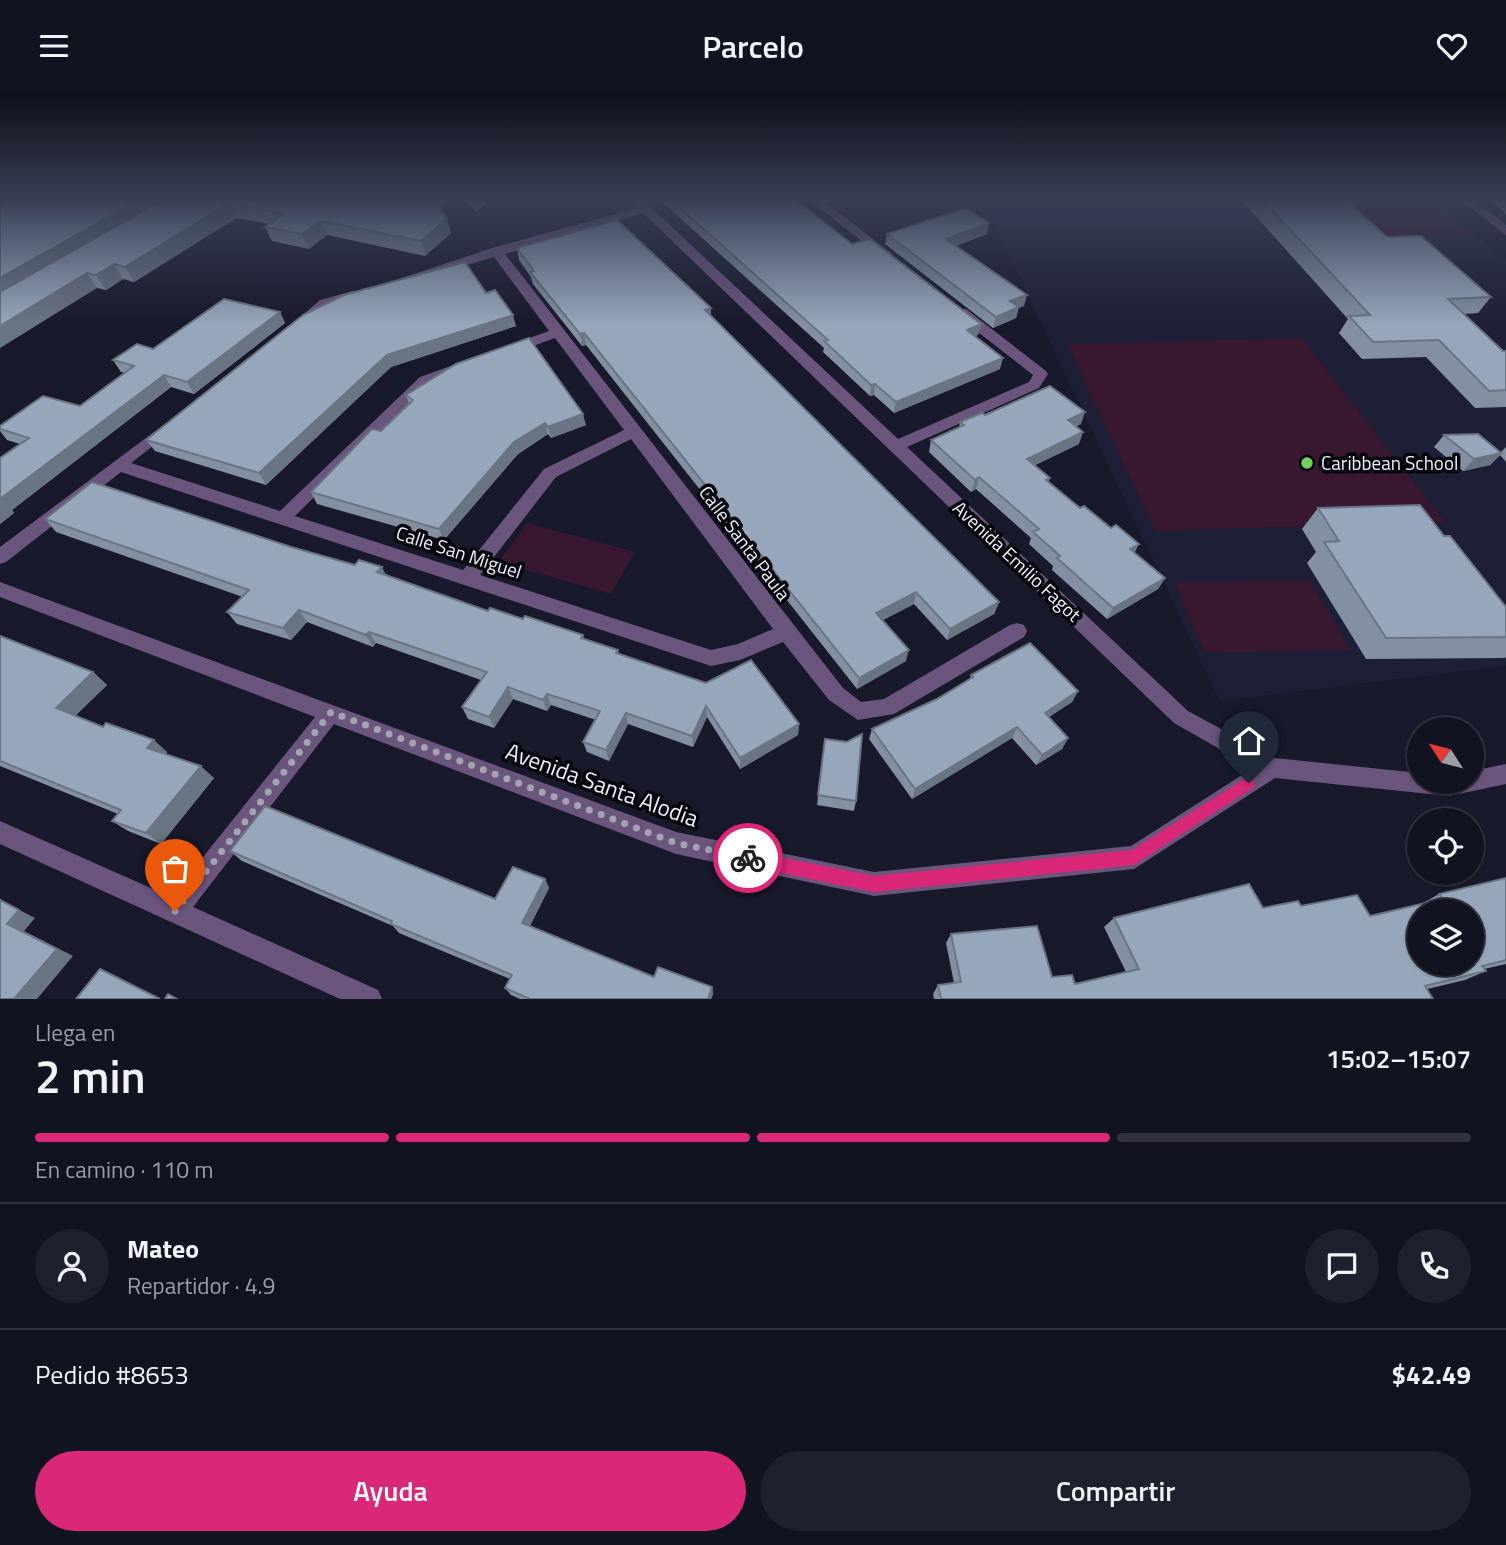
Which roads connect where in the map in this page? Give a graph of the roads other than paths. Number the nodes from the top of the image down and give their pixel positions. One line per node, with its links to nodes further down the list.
1 (529, 240): 4 (street)
2 (678, 240): 13 (street, Avenida Emilio Fagot)
3 (877, 240): 5 (street)
4 (496, 251): 7 (street); 8 (street, Calle Santa Paula)
5 (902, 266)
6 (945, 299): 13 (street)
7 (293, 329)
8 (558, 332): 9 (street); 12 (street, Calle Santa Paula)
9 (498, 354)
10 (473, 362): 15 (street)
11 (183, 414): 14 (street)
12 (634, 431): 17 (street); 20 (street, Calle Santa Paula)
13 (895, 446): 22 (street, Avenida Emilio Fagot)
14 (118, 465): 15 (street, Calle San Miguel); 16 (street)
15 (283, 518): 17 (street, Calle San Miguel)
16 (0, 557)
17 (468, 577): 20 (street, Calle San Miguel)
18 (0, 589): 21 (street, Avenida Santa Alodia)
19 (1017, 631): 20 (street, Calle Santa Paula)
20 (786, 632)
21 (331, 712): 22 (street, Avenida Santa Alodia); 27 (street)
22 (1272, 768): 25 (street, Avenida Emilio Fagot)
23 (1506, 774): 24 (street, Avenida Emilio Fagot)
24 (1484, 779)
25 (1407, 782)
26 (0, 832): 27 (street)
27 (175, 911): 28 (street)
28 (369, 999)

